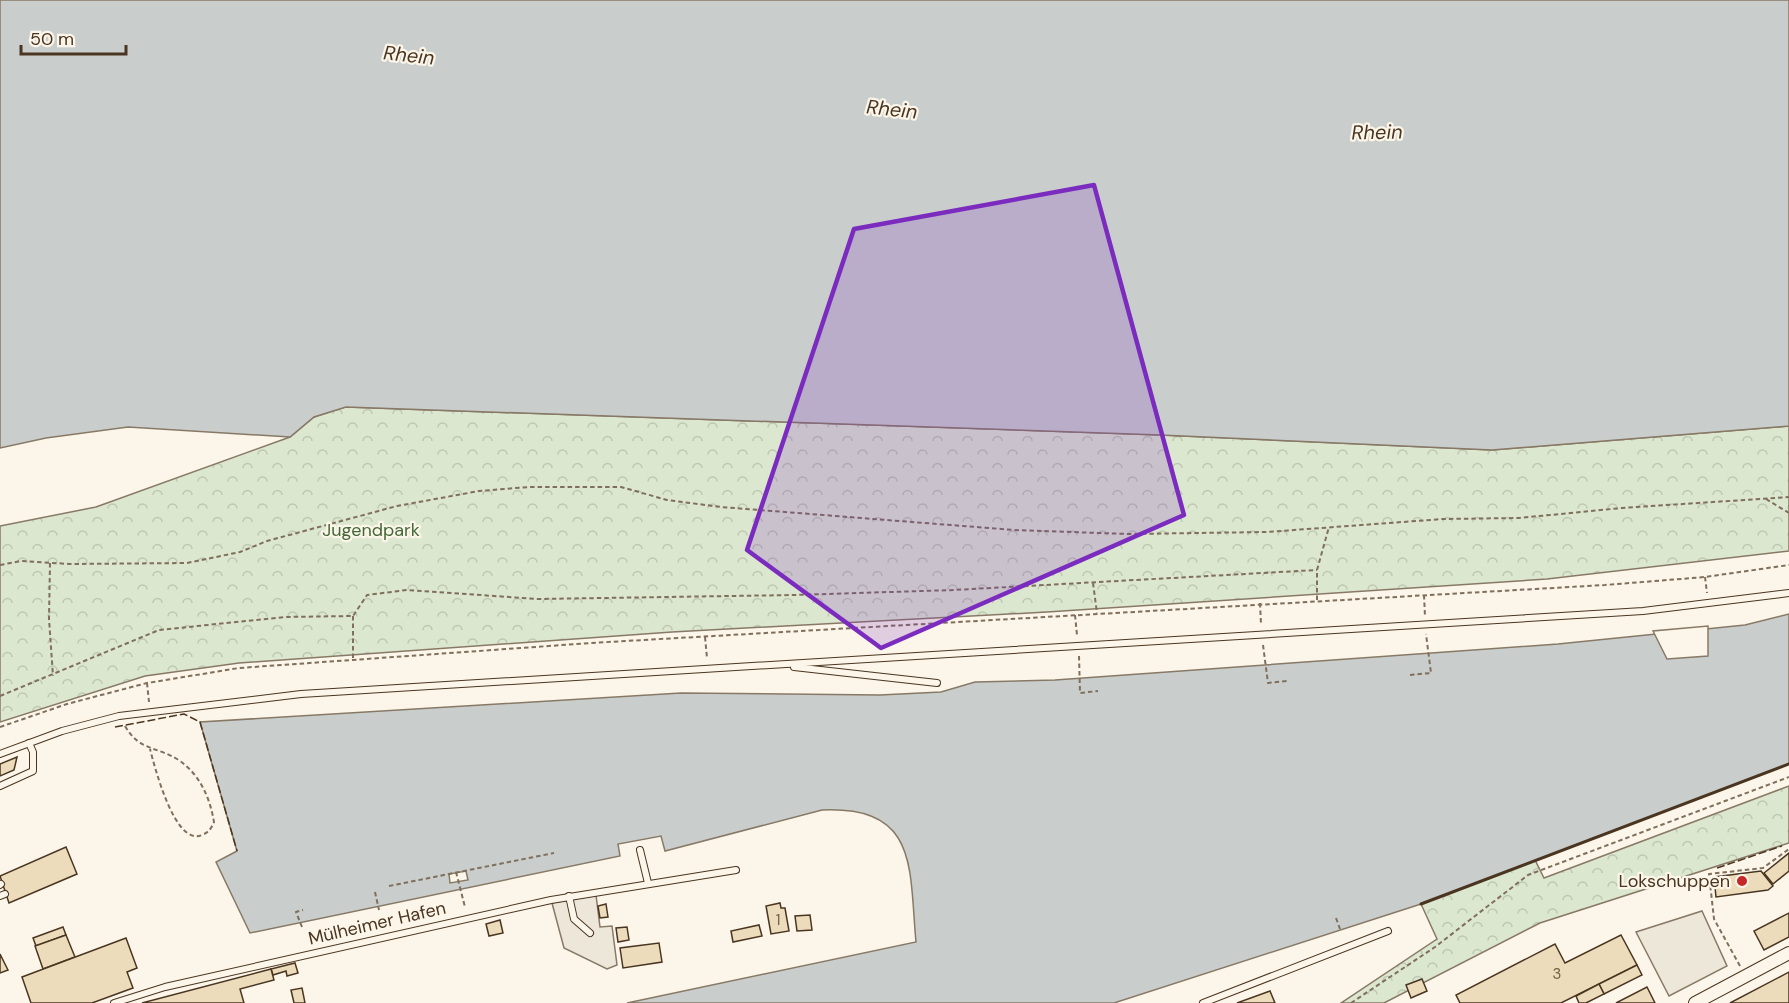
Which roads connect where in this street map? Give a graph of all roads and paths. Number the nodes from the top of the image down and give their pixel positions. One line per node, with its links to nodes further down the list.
1 (1789, 497): 2 (path)
2 (1766, 499): 3 (path); 4 (path)
3 (1789, 513)
4 (1329, 527): 5 (path); 8 (path)
5 (50, 563): 6 (path); 26 (path)
6 (0, 565)
7 (1789, 565): 9 (path)
8 (1317, 570): 10 (path); 13 (path)
9 (1706, 577): 12 (path); 15 (path)
10 (1093, 583): 16 (path); 18 (path)
11 (1789, 593): 15 (lane)
12 (1424, 595): 13 (path); 19 (path)
13 (1317, 600): 14 (path)
14 (1260, 603): 16 (path); 20 (path)
15 (1707, 605): 19 (lane)
16 (1097, 614): 17 (path)
17 (1075, 615): 21 (path); 22 (path)
18 (353, 616): 23 (path); 26 (path)
19 (1425, 623): 20 (lane); 27 (path)
20 (1262, 635): 22 (lane); 28 (path)
21 (705, 637): 23 (path); 25 (path)
22 (1078, 644): 24 (lane); 31 (path)
23 (353, 658): 29 (path)
24 (780, 665): 25 (lane); 30 (lane)
25 (708, 670): 33 (lane)
26 (53, 675): 32 (path)
27 (1410, 675)
28 (1287, 681)
29 (147, 683): 33 (path); 35 (path)
30 (937, 683)
31 (1098, 692)
32 (0, 696)
33 (150, 710): 34 (lane)
34 (119, 716): 36 (lane); 37 (path)
35 (0, 727)
36 (29, 743): 38 (lane); 40 (lane)
37 (150, 749): 37 (path)
38 (0, 754)
39 (1789, 777): 62 (path)
40 (0, 786)
41 (1789, 849): 59 (path)
42 (640, 850): 46 (lane)
43 (554, 853): 45 (path)
44 (736, 870): 46 (lane, Mülheimer Hafen)
45 (456, 873): 47 (path); 50 (path)
46 (648, 883): 49 (lane, Mülheimer Hafen)
47 (389, 886)
48 (375, 892): 52 (path)
49 (569, 896): 57 (lane); 60 (lane, Mülheimer Hafen)
50 (465, 907)
51 (303, 910): 54 (path)
52 (379, 910)
53 (1336, 918): 55 (path)
54 (302, 927)
55 (1340, 929)
56 (1388, 931): 61 (lane)
57 (590, 933)
58 (1789, 953): 59 (street)
59 (1746, 976): 63 (street)
60 (114, 1003)
61 (1203, 1003)
62 (1351, 1003)
63 (1695, 1003)

